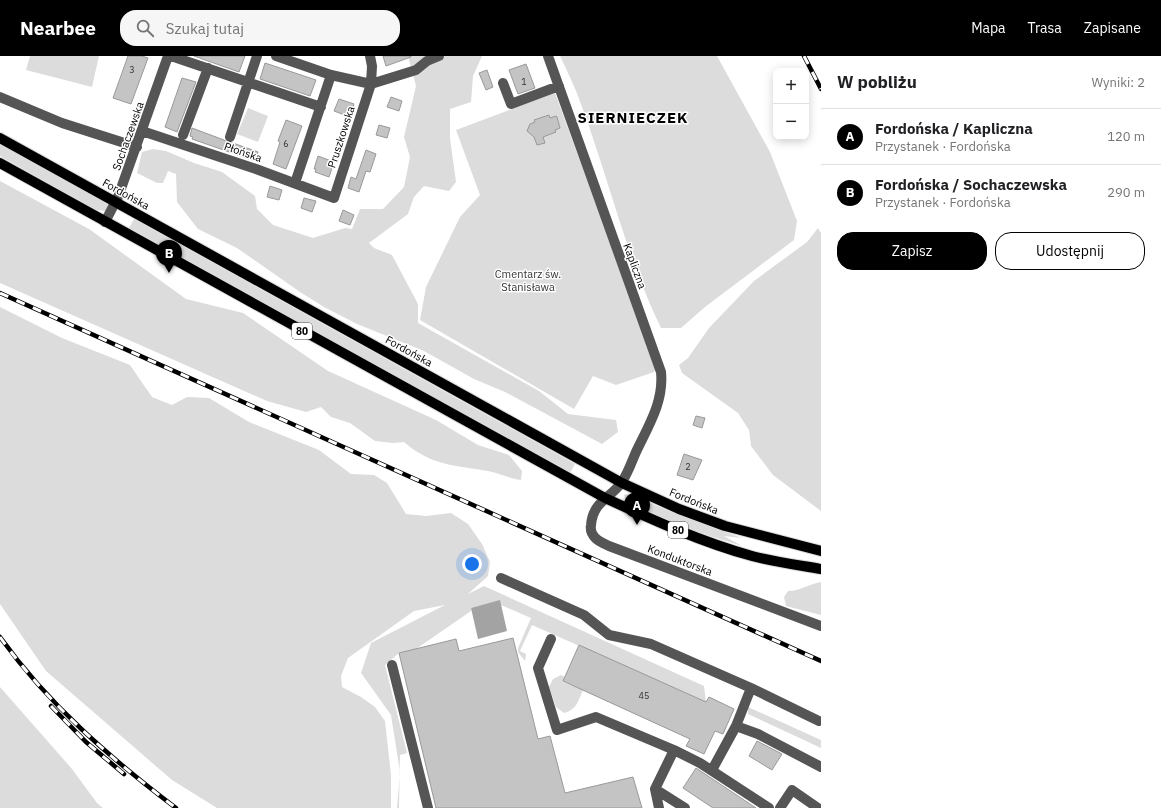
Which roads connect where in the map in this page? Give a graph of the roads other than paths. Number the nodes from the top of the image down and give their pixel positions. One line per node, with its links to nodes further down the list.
1 (257, 56): 9 (street)
2 (276, 56): 8 (street)
3 (370, 56): 11 (street)
4 (439, 56): 11 (street)
5 (548, 56): 12 (street, Kapliczna)
6 (167, 57): 7 (street); 15 (street, Sochaczewska)
7 (208, 68): 9 (street); 16 (street)
8 (331, 75): 11 (street); 14 (street)
9 (248, 82): 14 (street); 17 (street)
10 (503, 83): 12 (street)
11 (371, 84): 22 (street, Pruszkowska)
12 (559, 86): 25 (street, Kapliczna)
13 (0, 97): 19 (street)
14 (321, 107): 21 (street)
15 (142, 131): 19 (street, Sochaczewska); 21 (street, Płońska)
16 (183, 135)
17 (230, 137)
18 (0, 138): 23 (main road, Fordońska / 80)
19 (137, 147): 23 (street, Sochaczewska)
20 (0, 163): 24 (main road, 80)
21 (295, 183): 22 (street, Płońska)
22 (334, 198)
23 (116, 202): 24 (street, Sochaczewska); 25 (main road, Fordońska / 80)
24 (105, 222): 26 (main road, 80)
25 (622, 483): 26 (street, Konduktorska); 27 (main road, Fordońska / 80)
26 (605, 498): 28 (main road, 80); 30 (street, Konduktorska)
27 (821, 551)
28 (821, 569)
29 (501, 578): 33 (street)
30 (821, 626)
31 (551, 639): 36 (street)
32 (392, 665): 40 (street)
33 (751, 688): 34 (street); 35 (street)
34 (819, 720)
35 (736, 726): 37 (street); 38 (street)
36 (674, 750): 38 (street); 39 (street)
37 (821, 767)
38 (712, 770): 43 (street)
39 (655, 789): 41 (street); 42 (street)
40 (428, 808)
41 (659, 808)
42 (684, 808)
43 (769, 808)
44 (780, 808): 45 (street)
45 (818, 808)

